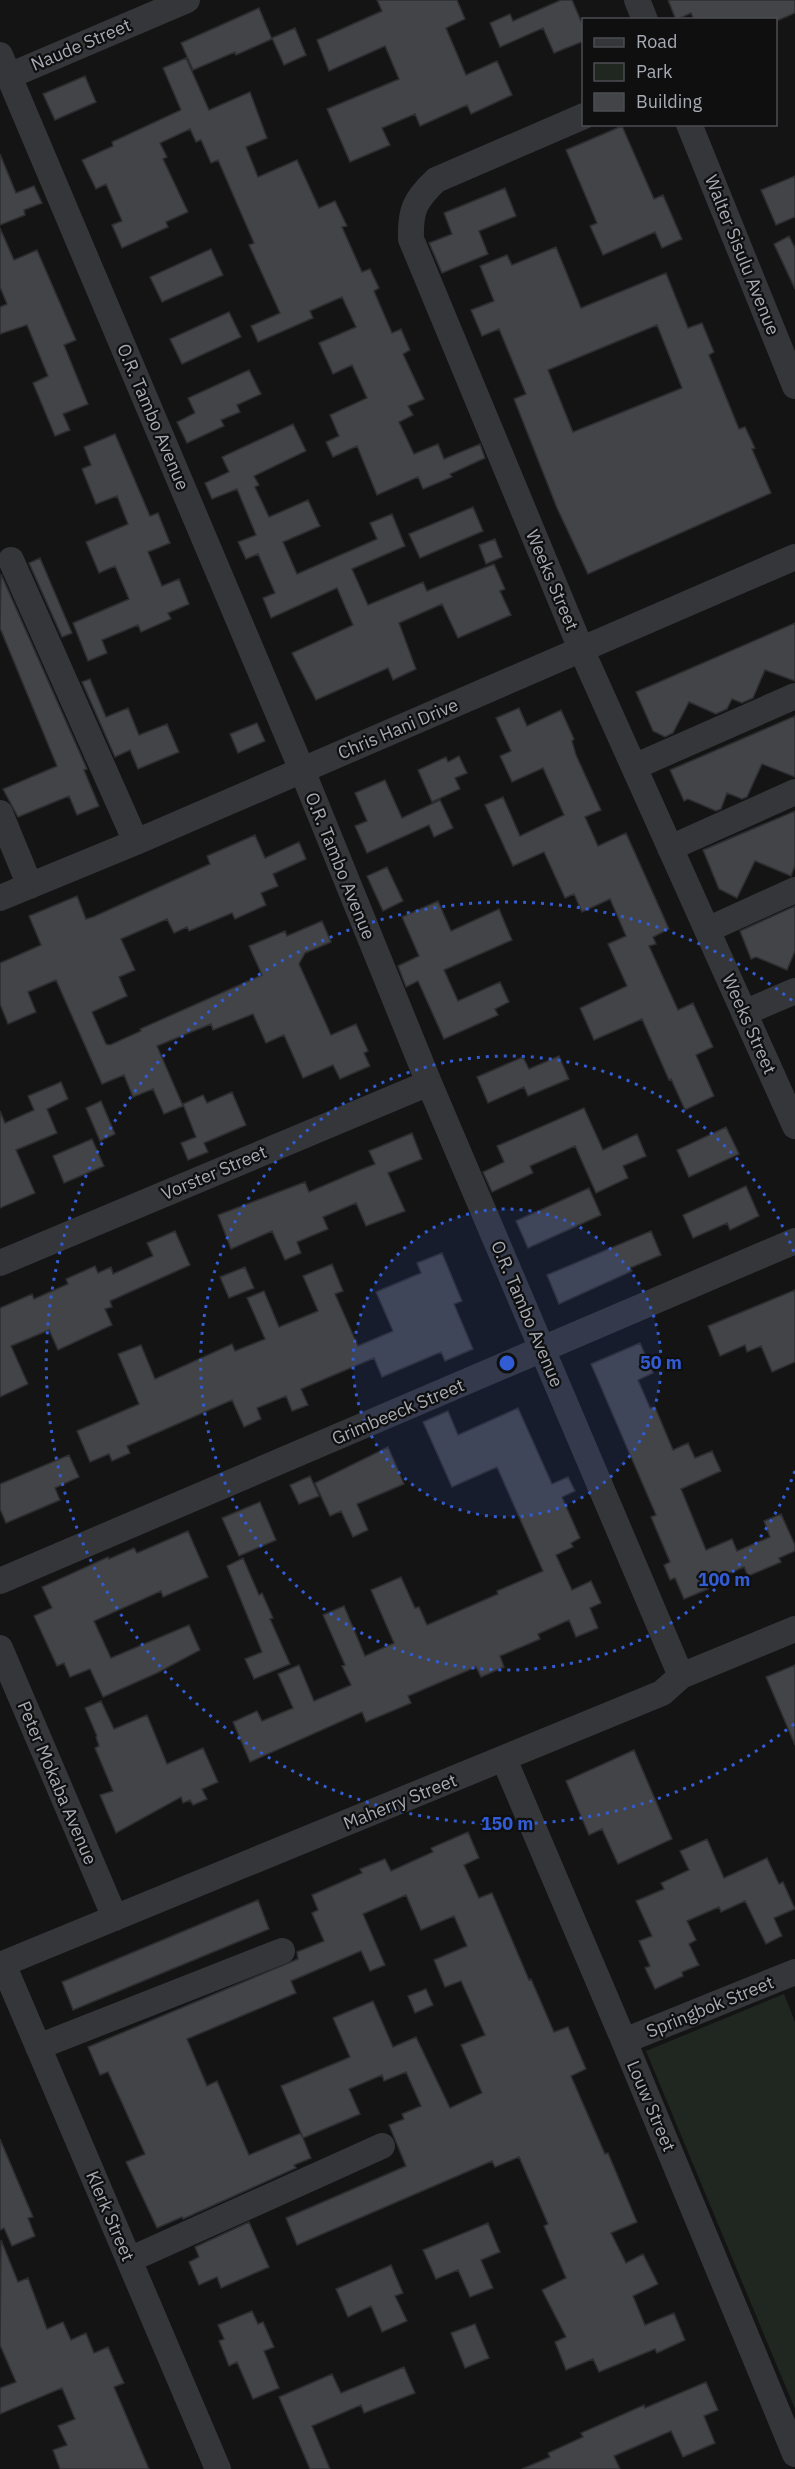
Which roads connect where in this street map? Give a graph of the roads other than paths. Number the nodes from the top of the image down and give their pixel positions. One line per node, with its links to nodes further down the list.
1 (187, 0): 4 (street, Naude Street)
2 (637, 0): 3 (street)
3 (644, 18)
4 (4, 65): 13 (street, O.R. Tambo Avenue)
5 (582, 117): 10 (street, Weeks Street)
6 (690, 126): 7 (street, Walter Sisulu Avenue)
7 (795, 386)
8 (795, 557): 10 (street, Chris Hani Drive)
9 (11, 560): 16 (street)
10 (580, 649): 12 (street, Weeks Street); 13 (street, Chris Hani Drive)
11 (795, 696): 12 (street)
12 (634, 767): 17 (street, Weeks Street)
13 (302, 770): 16 (street, Chris Hani Drive); 24 (street, O.R. Tambo Avenue)
14 (795, 792): 17 (street)
15 (0, 813): 18 (street)
16 (136, 842): 18 (street, Chris Hani Drive)
17 (670, 848): 21 (street, Weeks Street)
18 (30, 886): 20 (street, Chris Hani Drive)
19 (795, 890): 21 (street)
20 (0, 898)
21 (707, 930): 23 (street, Weeks Street)
22 (795, 991): 23 (street)
23 (744, 1013): 25 (street, Weeks Street)
24 (429, 1083): 27 (street, Vorster Street); 28 (street, O.R. Tambo Avenue)
25 (795, 1126)
26 (795, 1241): 28 (street, Grimbeeck Street)
27 (0, 1263)
28 (542, 1351): 29 (street, Grimbeeck Street); 32 (street, O.R. Tambo Avenue)
29 (0, 1581)
30 (795, 1629): 32 (street, Maherry Street)
31 (0, 1648): 34 (street, Peter Mokaba Avenue)
32 (681, 1676): 33 (street, Maherry Street)
33 (504, 1759): 34 (street, Maherry Street); 38 (street, Louw Street)
34 (115, 1918): 36 (street, Maherry Street)
35 (282, 1951): 39 (street)
36 (2, 1965): 39 (street, Klerk Street)
37 (795, 1972): 38 (street, Springbok Street)
38 (624, 2042): 42 (street, Louw Street)
39 (38, 2047): 41 (street, Klerk Street)
40 (382, 2146): 41 (street)
41 (129, 2260): 44 (street, Klerk Street)
42 (795, 2454)
43 (795, 2466): 45 (street)
44 (218, 2469)
45 (788, 2469)

